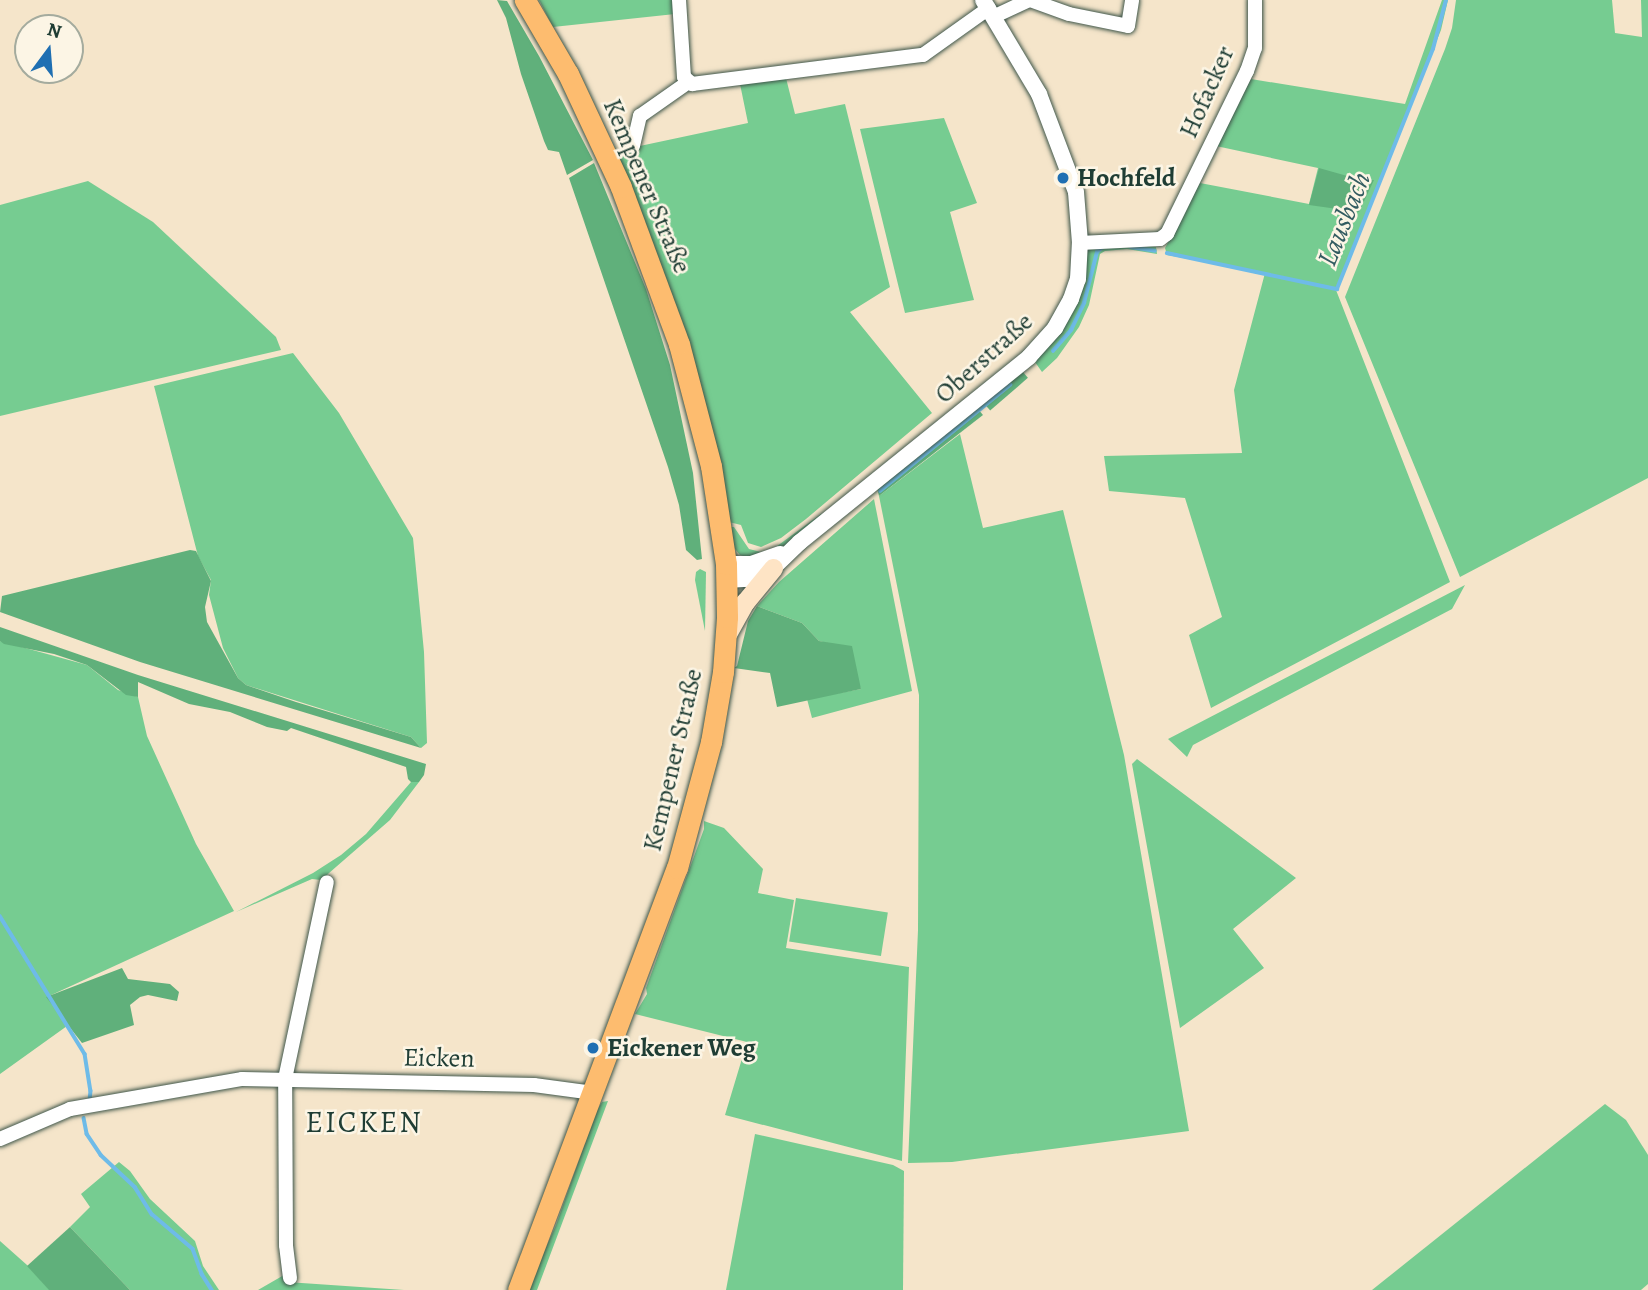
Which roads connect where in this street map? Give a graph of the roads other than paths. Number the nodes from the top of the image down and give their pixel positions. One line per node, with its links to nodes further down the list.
1 (524, 0): 12 (main road, Kempener Straße)
2 (679, 0): 7 (street)
3 (1029, 0): 4 (street); 6 (street)
4 (1132, 0)
5 (1255, 0): 9 (street, Hofacker)
6 (989, 8): 7 (street); 9 (street, Oberstraße)
7 (687, 83): 8 (street)
8 (633, 146)
9 (1080, 243): 10 (street, Oberstraße)
10 (800, 542): 11 (street); 12 (street)
11 (773, 568): 12 (street); 13 (main road)
12 (726, 572): 13 (main road, Kempener Straße)
13 (727, 634): 16 (main road, Kempener Straße)
14 (327, 882): 15 (street)
15 (285, 1079): 16 (street, Eicken); 17 (street, Eicken); 18 (street)
16 (593, 1093): 19 (main road, Kempener Straße)
17 (0, 1139)
18 (290, 1278)
19 (518, 1290)

